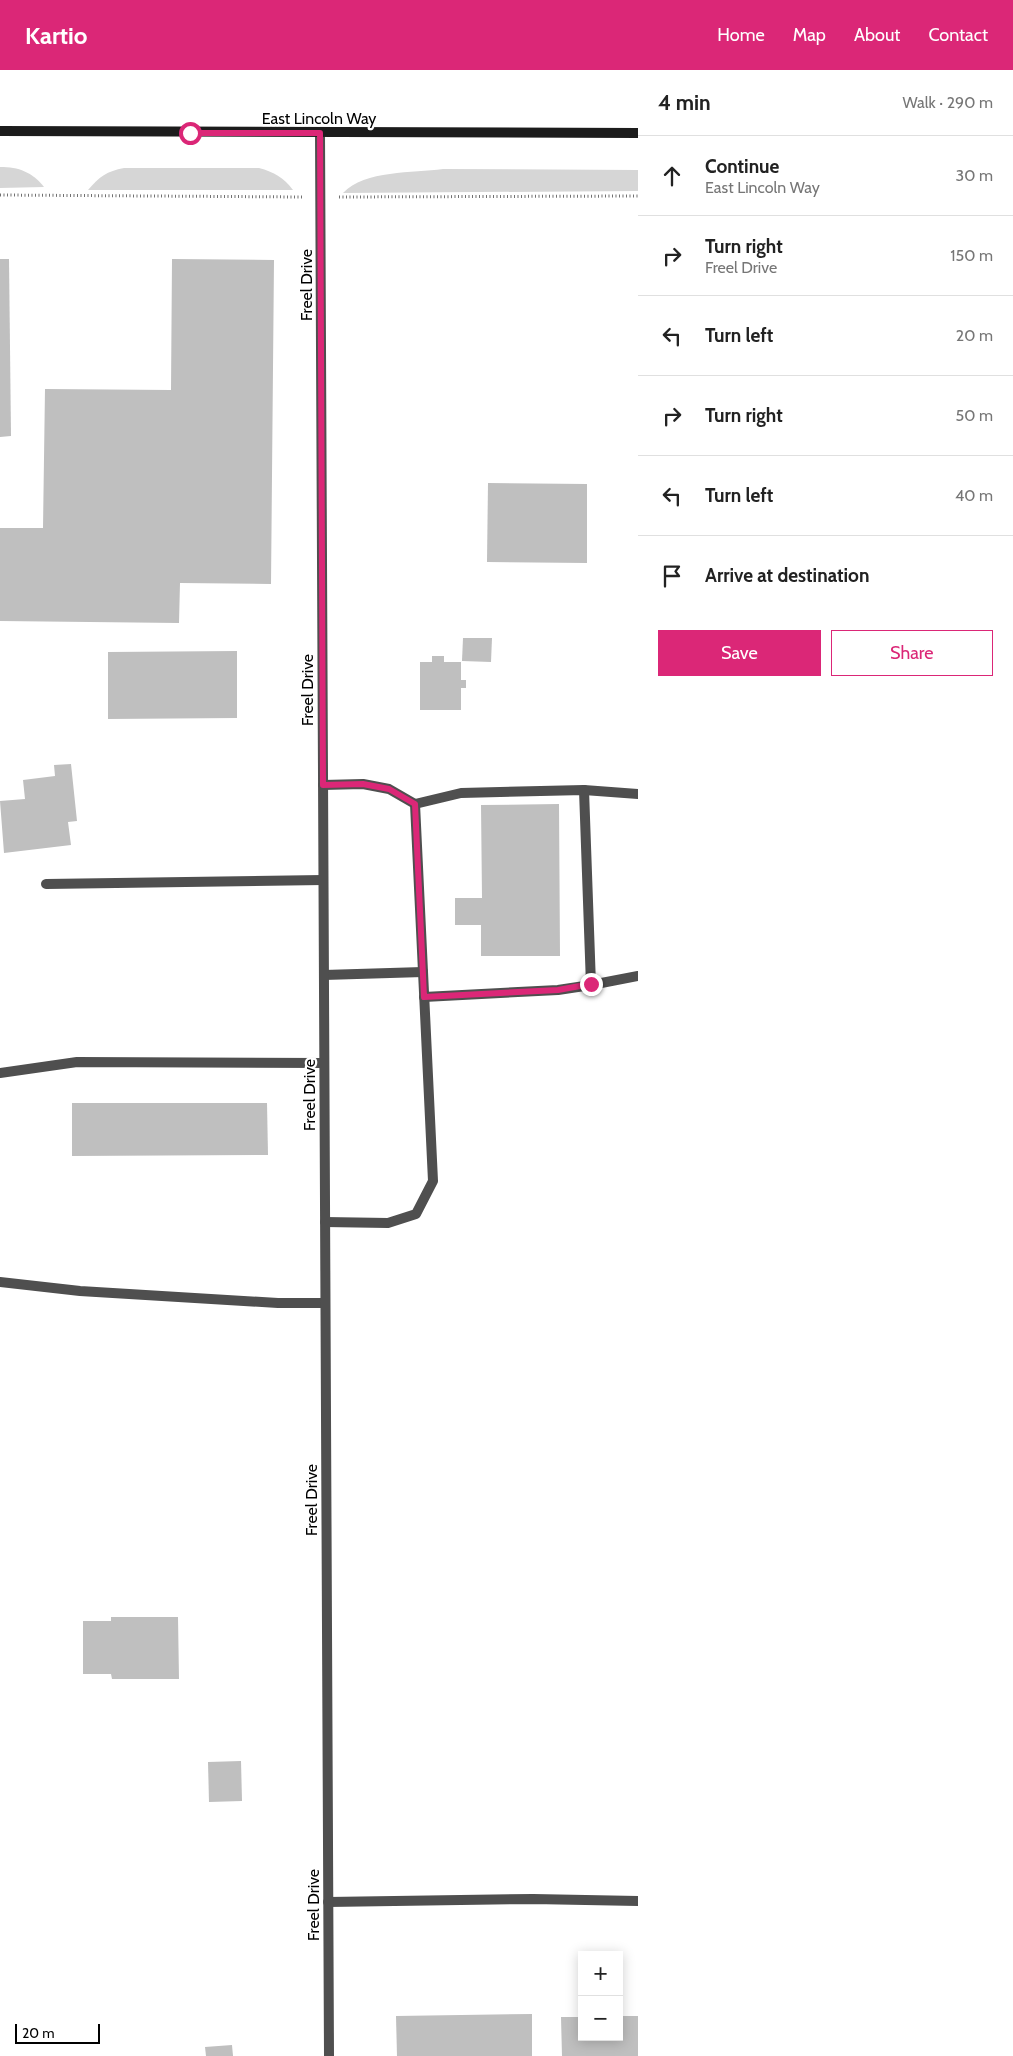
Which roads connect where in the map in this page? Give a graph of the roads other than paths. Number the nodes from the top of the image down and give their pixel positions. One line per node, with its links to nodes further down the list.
1 (0, 131): 2 (main road, East Lincoln Way)
2 (320, 133): 3 (main road, East Lincoln Way); 4 (street, Freel Drive)
3 (638, 133)
4 (323, 785): 7 (street); 8 (street, Freel Drive)
5 (584, 790): 6 (street); 7 (street); 13 (street)
6 (638, 794)
7 (415, 804): 10 (street)
8 (323, 880): 9 (street); 11 (street, Freel Drive)
9 (46, 884)
10 (423, 972): 11 (street); 14 (street)
11 (324, 975): 15 (street, Freel Drive)
12 (638, 976): 13 (street)
13 (591, 984): 14 (street)
14 (424, 997): 17 (street)
15 (324, 1063): 16 (street); 17 (street, Freel Drive)
16 (0, 1073)
17 (325, 1222): 19 (street, Freel Drive)
18 (0, 1282): 19 (street)
19 (325, 1303): 21 (street, Freel Drive)
20 (638, 1901): 21 (street)
21 (328, 1902): 22 (street, Freel Drive)
22 (329, 2056)

